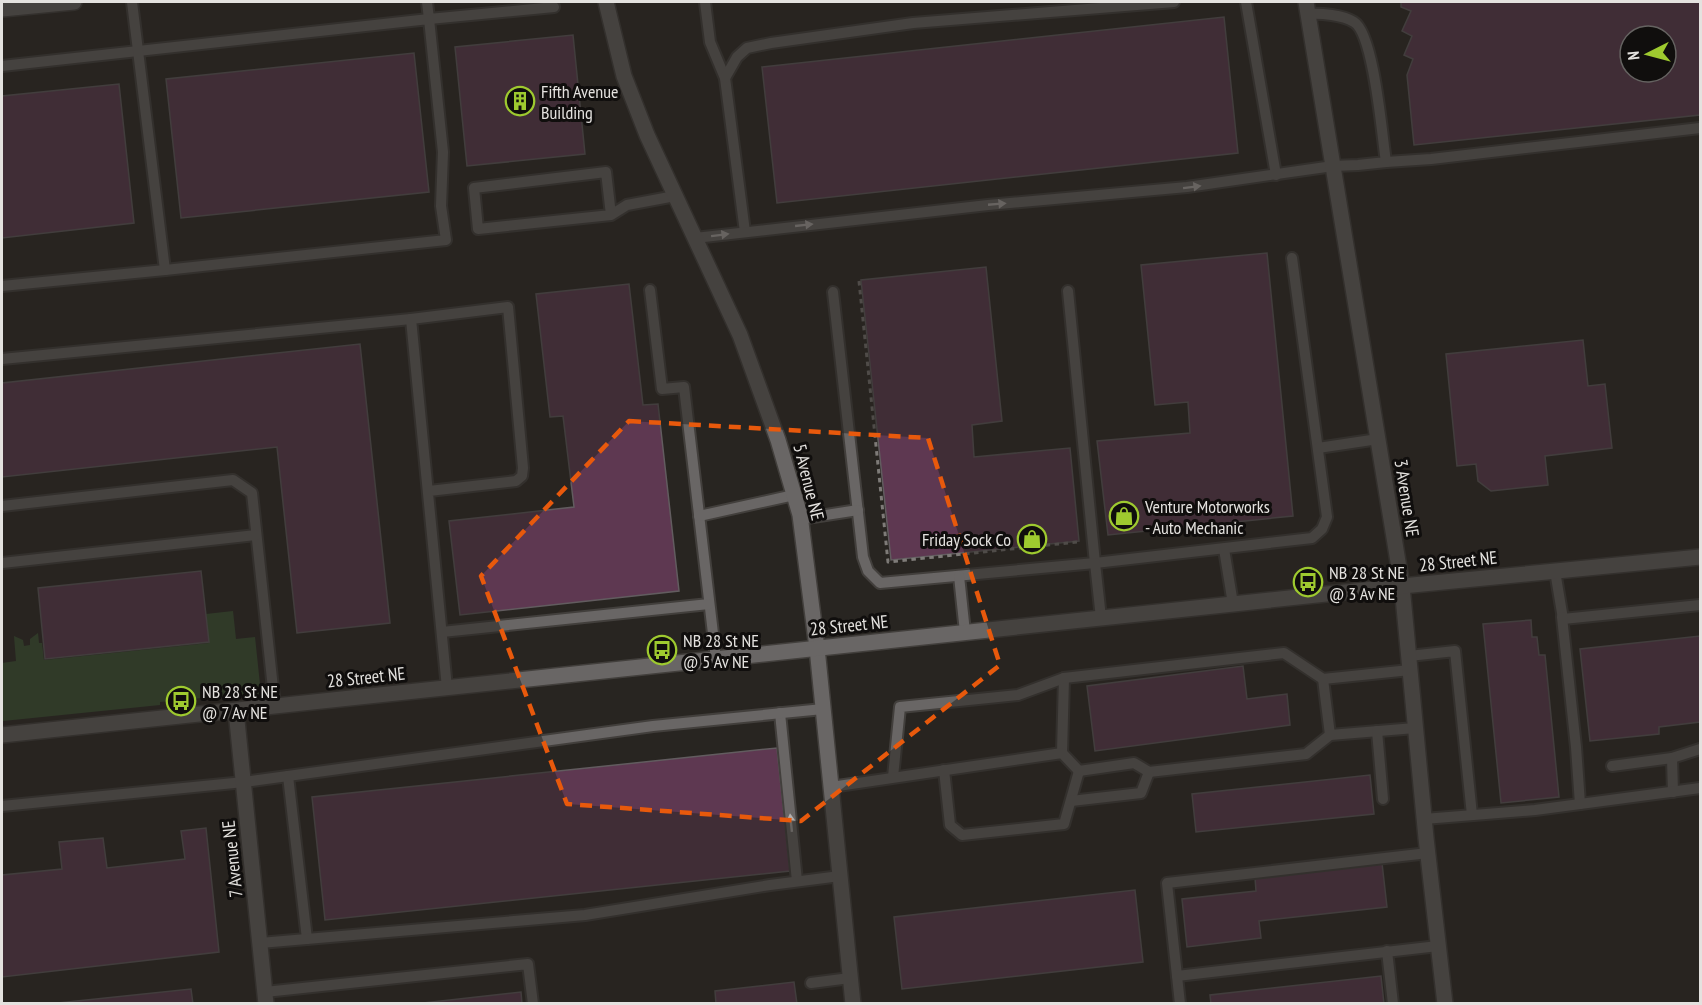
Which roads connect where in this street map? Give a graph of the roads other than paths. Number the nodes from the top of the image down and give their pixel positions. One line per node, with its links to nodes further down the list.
1 (74, 2): 10 (street)
2 (132, 2): 12 (lane)
3 (427, 2): 11 (lane)
4 (606, 2): 19 (street, 5 Avenue NE)
5 (705, 2): 14 (lane)
6 (1174, 2): 14 (lane)
7 (1246, 2): 18 (lane)
8 (554, 7): 11 (lane)
9 (1307, 8): 16 (lane); 17 (street, 3 Avenue NE)
10 (2, 9)
11 (429, 19): 12 (lane); 24 (lane)
12 (137, 51): 13 (lane); 24 (lane)
13 (2, 66)
14 (725, 78): 21 (lane)
15 (1701, 128): 16 (lane)
16 (1386, 162): 17 (lane)
17 (1333, 166): 18 (lane); 31 (street, 3 Avenue NE)
18 (1276, 175): 21 (lane, one-way to 18)
19 (675, 196): 20 (lane); 22 (street, 5 Avenue NE)
20 (611, 214): 20 (lane)
21 (746, 232): 22 (lane, one-way to 21)
22 (695, 238): 34 (street, 5 Avenue NE)
23 (1292, 258): 32 (lane)
24 (165, 270): 25 (lane)
25 (2, 286)
26 (650, 290): 37 (lane)
27 (1068, 291): 42 (lane)
28 (833, 292): 36 (lane)
29 (411, 319): 30 (lane); 33 (lane); 33 (lane)
30 (2, 359)
31 (1378, 439): 32 (lane); 46 (street, 3 Avenue NE)
32 (1318, 448): 40 (lane)
33 (429, 491): 52 (lane)
34 (794, 495): 37 (lane); 38 (street, 5 Avenue NE)
35 (2, 506): 39 (lane)
36 (858, 510): 38 (lane); 45 (lane)
37 (699, 516): 47 (lane)
38 (800, 519): 54 (street, 5 Avenue NE)
39 (256, 535): 43 (lane); 60 (lane)
40 (1224, 549): 42 (lane); 48 (lane)
41 (1701, 557): 44 (street, 28 Street NE)
42 (1095, 563): 45 (lane); 51 (lane)
43 (2, 564)
44 (1555, 571): 46 (street, 28 Street NE); 50 (lane)
45 (959, 576): 53 (lane)
46 (1402, 586): 48 (street, 28 Street NE); 56 (street, 3 Avenue NE)
47 (709, 604): 52 (lane); 55 (lane)
48 (1233, 604): 51 (street, 28 Street NE)
49 (1701, 605): 50 (lane)
50 (1562, 617): 83 (lane)
51 (1101, 618): 53 (street, 28 Street NE)
52 (442, 632): 59 (lane)
53 (964, 632): 54 (street, 28 Street NE)
54 (817, 648): 55 (street, 28 Street NE); 61 (street, 5 Avenue NE)
55 (716, 659): 59 (street, 28 Street NE)
56 (1409, 663): 58 (lane); 64 (street, 3 Avenue NE); 85 (lane)
57 (1064, 678): 58 (lane); 69 (lane); 76 (lane)
58 (1323, 679): 67 (lane)
59 (447, 688): 60 (street, 28 Street NE)
60 (275, 707): 62 (street, 28 Street NE)
61 (823, 709): 63 (lane); 78 (street, 5 Avenue NE)
62 (236, 711): 66 (street, 28 Street NE); 77 (street, 7 Avenue NE)
63 (780, 714): 75 (lane); 89 (lane, one-way to 63)
64 (1415, 728): 65 (lane); 86 (street, 3 Avenue NE)
65 (1377, 731): 67 (lane); 81 (lane)
66 (2, 735)
67 (1330, 735): 74 (lane)
68 (1701, 750): 70 (lane)
69 (1062, 753): 72 (lane); 73 (lane)
70 (1672, 758): 71 (lane); 80 (lane)
71 (1612, 766)
72 (944, 770): 76 (lane); 82 (lane)
73 (1079, 771): 74 (lane); 82 (lane)
74 (1149, 772): 82 (lane)
75 (288, 776): 77 (lane); 90 (lane)
76 (893, 777): 78 (lane)
77 (244, 782): 84 (lane); 91 (street, 7 Avenue NE)
78 (831, 787): 88 (street, 5 Avenue NE)
79 (1701, 788): 80 (lane)
80 (1672, 792): 83 (lane)
81 (1383, 799)
82 (1071, 801)
83 (1580, 804): 85 (lane)
84 (2, 807)
85 (1472, 815): 86 (lane)
86 (1424, 819): 87 (street, 3 Avenue NE)
87 (1428, 853): 92 (street, 3 Avenue NE); 94 (lane)
88 (840, 876): 89 (lane); 95 (street, 5 Avenue NE)
89 (797, 881): 90 (lane)
90 (307, 939): 91 (lane)
91 (260, 943): 97 (street, 7 Avenue NE)
92 (1438, 946): 93 (lane); 102 (street, 3 Avenue NE)
93 (1387, 951): 94 (lane); 101 (lane)
94 (1177, 976): 100 (lane)
95 (850, 978): 96 (lane); 99 (street, 5 Avenue NE)
96 (811, 983)
97 (266, 998): 98 (lane)
98 (533, 1004)
99 (853, 1004)
100 (1180, 1004)
101 (1393, 1004)
102 (1445, 1004)

